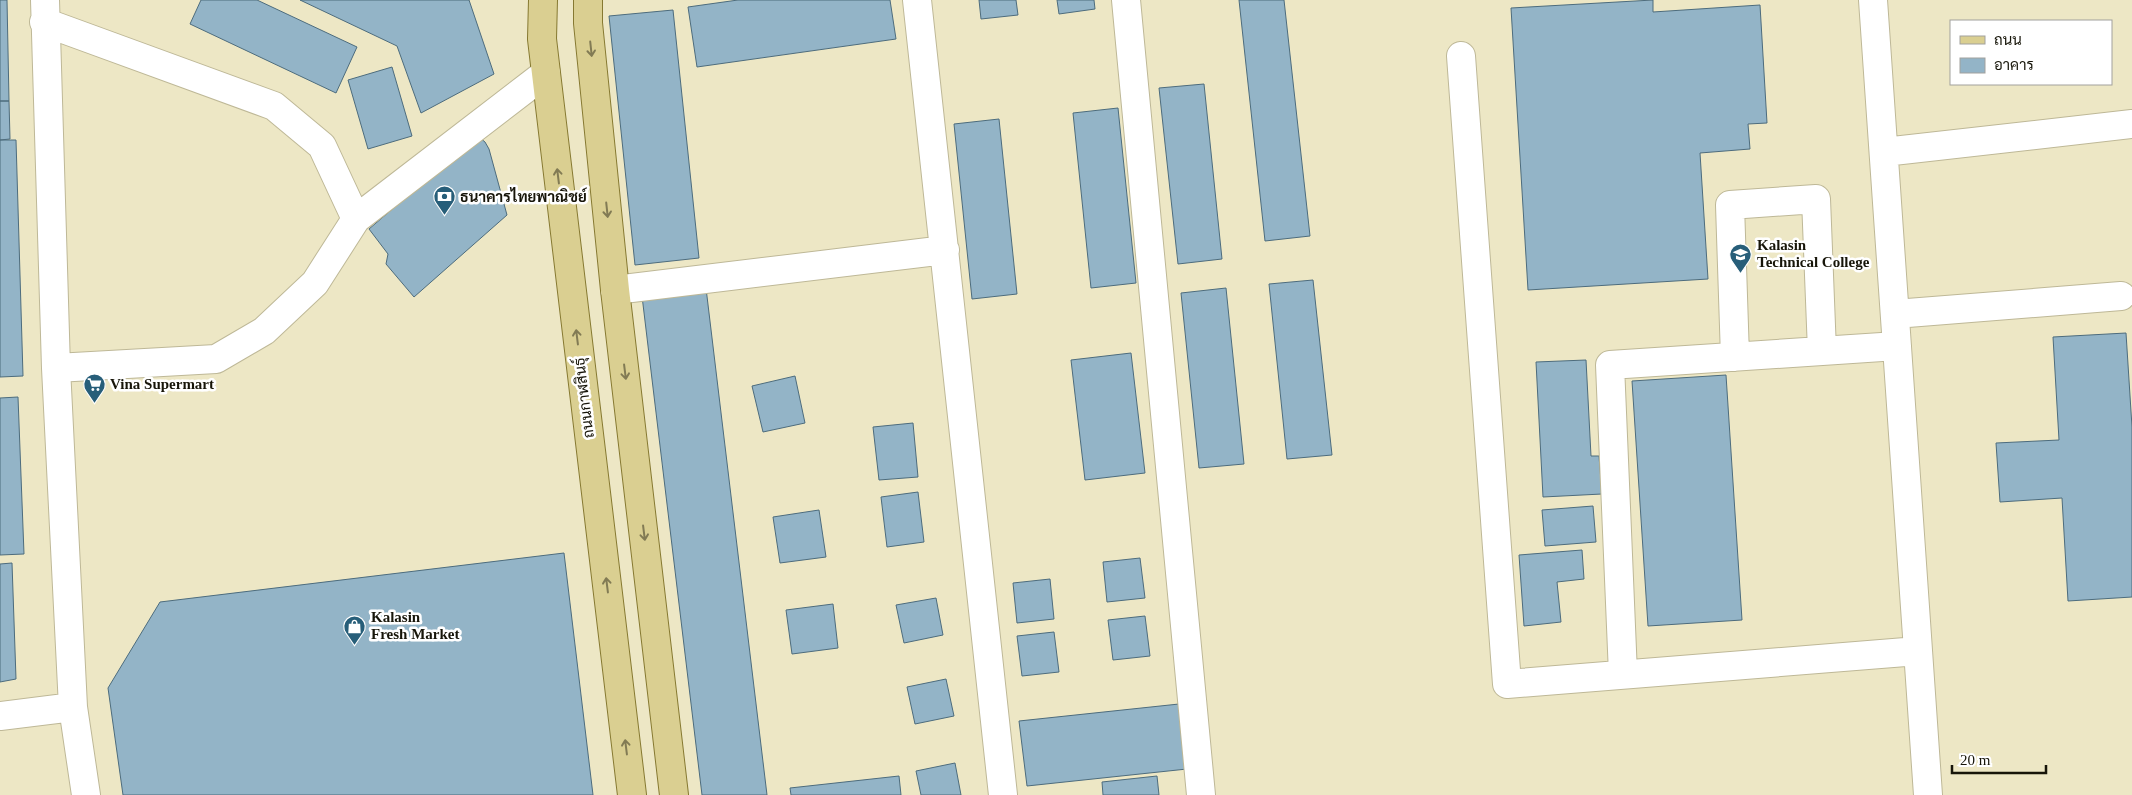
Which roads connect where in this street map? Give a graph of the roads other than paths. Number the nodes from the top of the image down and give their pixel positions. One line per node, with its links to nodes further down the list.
1 (543, 0): 8 (main road, ถนนกาฬสินธุ์)
2 (588, 0): 13 (main road, one-way to 13)
3 (917, 0): 12 (street)
4 (1126, 0): 28 (street)
5 (1873, 0): 10 (street)
6 (44, 11): 11 (street); 19 (street)
7 (1461, 56): 21 (street)
8 (546, 73): 11 (street); 25 (main road, ถนนกาฬสินธุ์, one-way to 8)
9 (2132, 124): 10 (street)
10 (1884, 152): 15 (street)
11 (356, 219): 19 (street)
12 (945, 250): 13 (street); 27 (street)
13 (616, 290): 26 (main road, one-way to 26)
14 (2121, 296): 15 (street)
15 (1895, 314): 16 (street)
16 (1897, 346): 17 (street); 20 (street)
17 (1822, 351): 18 (street); 18 (street)
18 (1735, 357): 21 (street)
19 (56, 368): 22 (street)
20 (1918, 651): 21 (street); 29 (street)
21 (1623, 674)
22 (73, 707): 23 (street); 24 (street)
23 (0, 716)
24 (86, 795)
25 (632, 795)
26 (674, 795)
27 (1003, 795)
28 (1201, 795)
29 (1928, 795)

